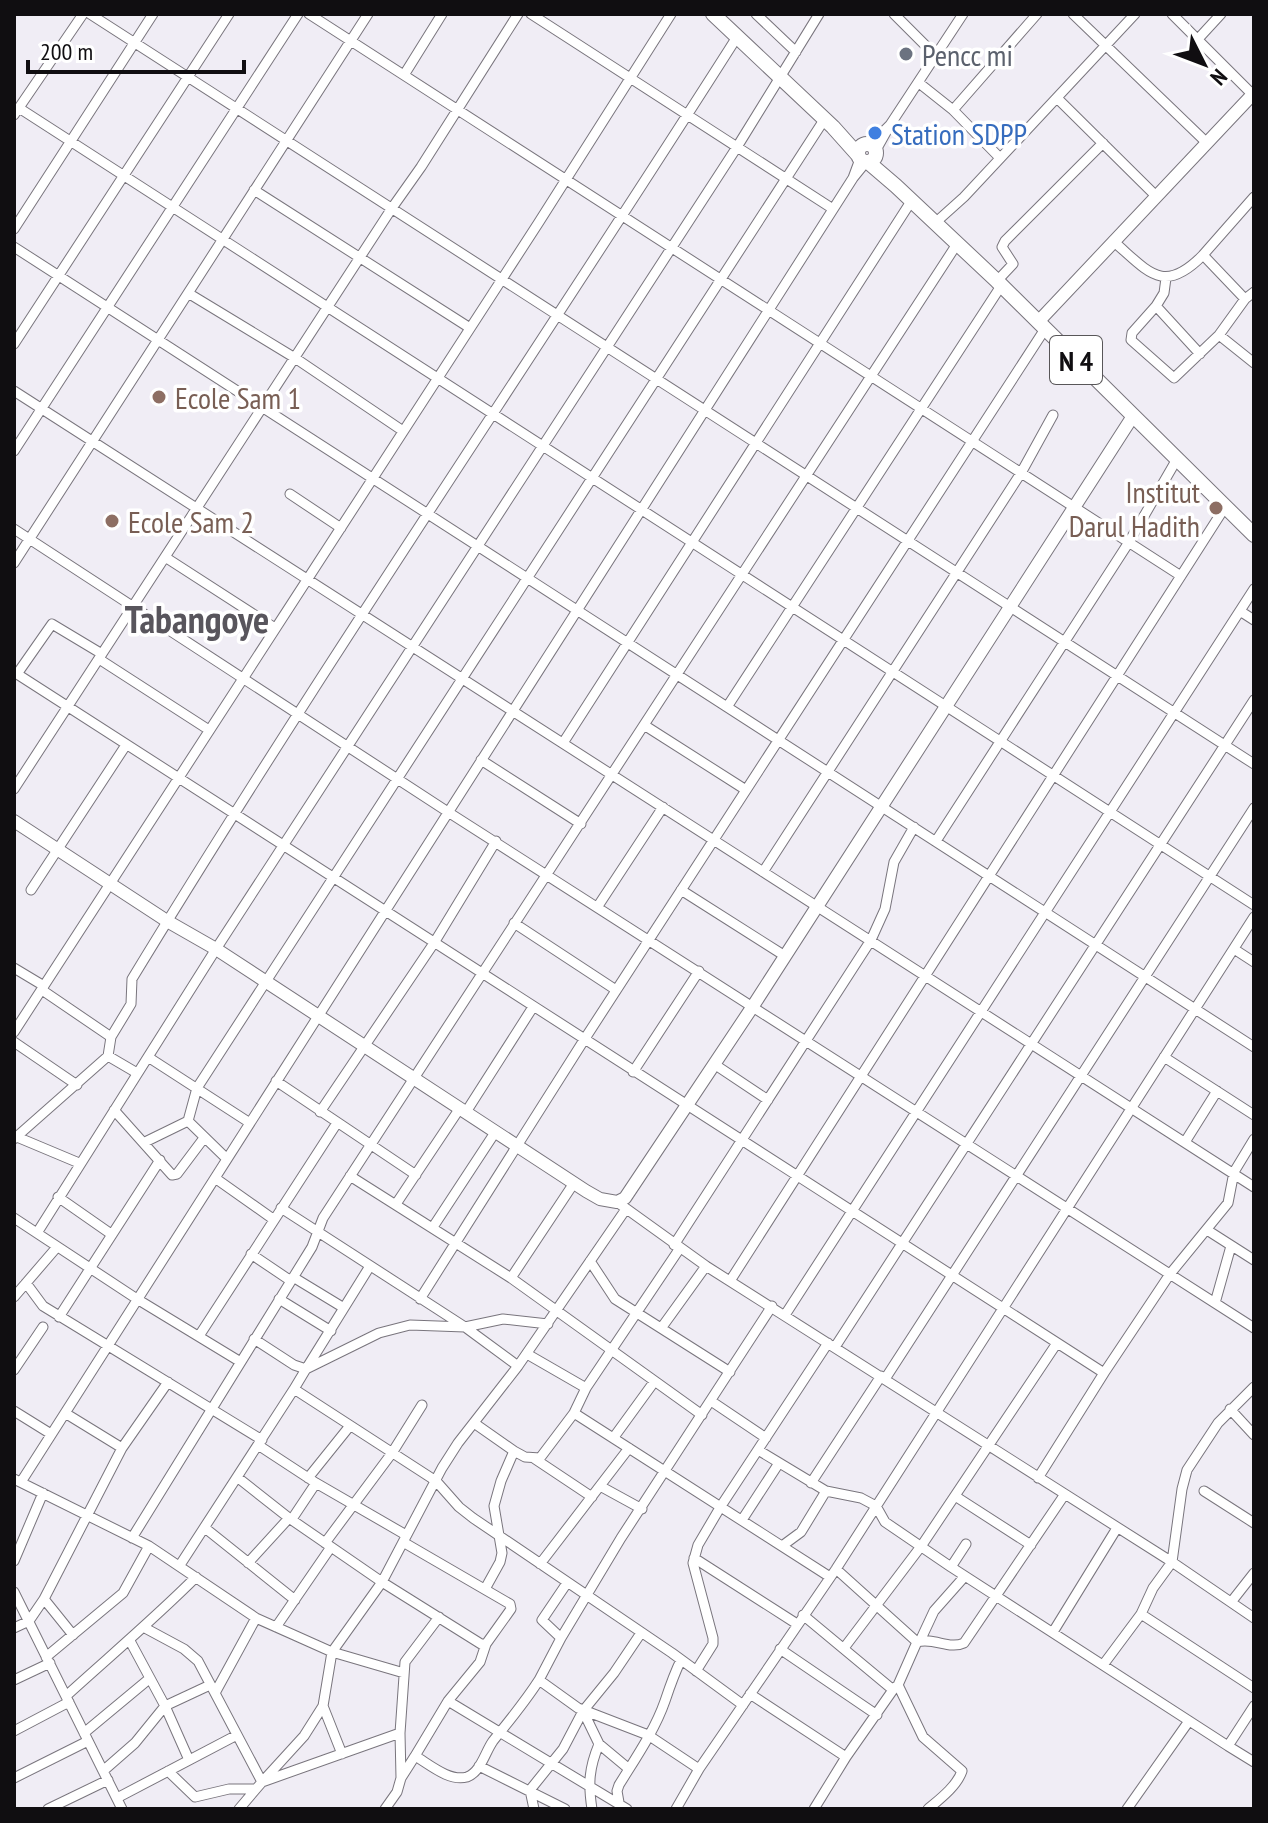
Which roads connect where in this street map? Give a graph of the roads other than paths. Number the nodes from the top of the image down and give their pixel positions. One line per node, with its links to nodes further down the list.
1 (83, 14): 39 (street)
2 (90, 14): 24 (street)
3 (153, 14): 24 (street)
4 (229, 14): 30 (street)
5 (298, 14): 36 (street)
6 (309, 14): 25 (street)
7 (368, 14): 25 (street)
8 (442, 14): 29 (street)
9 (518, 14): 37 (street)
10 (531, 14): 32 (street)
11 (671, 14): 32 (street)
12 (713, 14): 22 (main road, N 4)
13 (756, 14): 27 (street)
14 (819, 14): 27 (street)
15 (894, 14): 28 (street)
16 (963, 14): 28 (street)
17 (1037, 14): 38 (street)
18 (1073, 14): 26 (street)
19 (1135, 14): 26 (street)
20 (1172, 14): 23 (street)
21 (1221, 14): 23 (street)
22 (737, 37): 31 (main road, N 4); 40 (street)
23 (1198, 39): 34 (street)
24 (133, 42): 30 (street); 43 (street)
25 (351, 42): 29 (street); 42 (street)
26 (1105, 46): 35 (street); 45 (street)
27 (796, 52): 31 (street)
28 (935, 55): 33 (street)
29 (404, 75): 37 (street)
30 (188, 77): 36 (street); 49 (street)
31 (779, 78): 41 (main road, N 4); 46 (street)
32 (631, 79): 40 (street); 50 (street)
33 (919, 83): 38 (street); 47 (street)
34 (1254, 94): 45 (street)
35 (1057, 98): 44 (street); 48 (street)
36 (237, 109): 42 (street); 56 (street)
37 (456, 109): 50 (street); 57 (street)
38 (953, 110): 48 (street)
39 (16, 112): 43 (street)
40 (687, 115): 46 (street); 59 (street)
41 (829, 124): 47 (main road, N 4); 51 (street)
42 (286, 140): 52 (street); 57 (street)
43 (70, 141): 49 (street); 61 (street)
44 (1103, 143): 53 (street); 73 (street)
45 (1207, 143): 53 (street)
46 (737, 147): 51 (street); 66 (street)
47 (867, 154): 55 (main road, N 4); 58 (street)
48 (1000, 158): 60 (street)
49 (124, 176): 56 (street); 69 (street)
50 (566, 179): 59 (street); 71 (street)
51 (786, 179): 58 (street); 72 (street)
52 (254, 190): 62 (street); 68 (street)
53 (1156, 196): 63 (street)
54 (1254, 197): 67 (street)
55 (912, 200): 60 (main road, N 4); 86 (street)
56 (174, 208): 62 (street); 79 (street)
57 (392, 208): 68 (street); 71 (street)
58 (833, 209): 80 (street)
59 (622, 216): 66 (street); 81 (street)
60 (935, 223): 64 (main road, N 4)
61 (14, 229)
62 (223, 239): 75 (street); 78 (street)
63 (1113, 241): 70 (street); 82 (street)
64 (957, 244): 73 (main road, N 4); 92 (street)
65 (14, 247): 69 (street)
66 (672, 248): 72 (street); 88 (street)
67 (1203, 255): 70 (street); 76 (street)
68 (360, 258): 78 (street); 83 (street)
69 (59, 276): 79 (street); 87 (street)
70 (1166, 278): 77 (street)
71 (501, 279): 81 (street); 83 (street)
72 (721, 279): 80 (street); 94 (street)
73 (999, 284): 82 (main road, N 4); 98 (street)
74 (1254, 292): 76 (street)
75 (188, 293): 85 (street); 90 (street)
76 (1245, 299): 84 (street)
77 (1156, 306): 89 (street); 89 (street)
78 (327, 307): 90 (street); 93 (street)
79 (108, 308): 85 (street); 97 (street)
80 (769, 310): 86 (street); 99 (street)
81 (558, 315): 88 (street); 100 (street)
82 (1041, 325): 102 (main road, N 4); 105 (street)
83 (470, 328): 93 (street)
84 (1219, 335): 89 (street); 91 (street)
85 (158, 339): 96 (street); 104 (street)
86 (820, 343): 92 (street); 106 (street)
87 (14, 344)
88 (607, 347): 94 (street); 107 (street)
89 (1200, 354)
90 (295, 358): 96 (street); 103 (street)
91 (1254, 363)
92 (871, 376): 98 (street); 111 (street)
93 (437, 378): 100 (street); 103 (street)
94 (657, 379): 99 (street); 113 (street)
95 (14, 391): 97 (street)
96 (262, 407): 112 (street); 115 (street)
97 (40, 408): 104 (street); 108 (street)
98 (921, 408): 105 (street); 118 (street)
99 (705, 410): 106 (street); 119 (street)
100 (494, 414): 107 (street); 120 (street)
101 (1053, 415): 110 (street)
102 (1133, 416): 109 (main road, N 4); 116 (street)
103 (403, 431): 112 (street)
104 (94, 440): 115 (street); 124 (street)
105 (972, 441): 110 (street); 125 (street)
106 (756, 443): 111 (street); 126 (street)
107 (543, 446): 113 (street); 128 (street)
108 (14, 451)
109 (1177, 459): 117 (main road, N 4); 127 (street)
110 (1021, 473): 116 (street); 131 (street)
111 (806, 475): 118 (street); 132 (street)
112 (372, 478): 120 (street); 121 (street)
113 (593, 478): 119 (street); 135 (street)
114 (290, 494): 121 (street)
115 (198, 507): 129 (street); 134 (street)
116 (1075, 507): 127 (street); 138 (street)
117 (1225, 507): 123 (main road, N 4); 133 (street)
118 (856, 508): 125 (street); 139 (street)
119 (641, 510): 126 (street); 140 (street)
120 (429, 514): 128 (street); 142 (street)
121 (341, 528): 134 (street)
122 (14, 529): 124 (street)
123 (1252, 530)
124 (29, 539): 130 (street); 137 (street)
125 (907, 541): 131 (street); 145 (street)
126 (692, 542): 132 (street); 147 (street)
127 (1129, 542): 133 (street); 146 (street)
128 (478, 546): 135 (street); 148 (street)
129 (165, 557): 137 (street); 144 (street)
130 (14, 563)
131 (957, 572): 138 (street); 150 (street)
132 (742, 574): 139 (street); 152 (street)
133 (1181, 576): 153 (street)
134 (308, 578): 142 (street); 144 (street)
135 (528, 578): 140 (street); 155 (street)
136 (1254, 589): 141 (street)
137 (133, 606): 149 (street); 154 (street)
138 (1009, 606): 146 (street); 157 (street)
139 (792, 607): 145 (street); 159 (street)
140 (577, 610): 147 (street); 160 (street)
141 (1240, 611): 143 (street); 161 (street)
142 (362, 613): 148 (street); 162 (street)
143 (1254, 620)
144 (275, 628): 154 (street)
145 (843, 640): 150 (street); 165 (street)
146 (1065, 642): 153 (street); 166 (street)
147 (628, 643): 152 (street); 167 (street)
148 (414, 646): 155 (street); 170 (street)
149 (101, 656): 151 (street); 158 (street); 164 (street)
150 (892, 672): 157 (street); 173 (street)
151 (16, 673): 158 (street)
152 (677, 674): 159 (street); 163 (street)
153 (1117, 676): 161 (street); 175 (street)
154 (243, 677): 162 (street); 164 (street)
155 (463, 678): 160 (street); 177 (street)
156 (1254, 700): 169 (street)
157 (945, 706): 166 (street); 180 (street)
158 (68, 707): 168 (street); 178 (street)
159 (727, 707): 165 (street)
160 (513, 710): 167 (street); 171 (street)
161 (1174, 712): 169 (street); 184 (street)
162 (298, 714): 170 (street); 185 (street)
163 (644, 725): 174 (street); 179 (street)
164 (209, 730): 176 (street)
165 (778, 740): 173 (street); 179 (street)
166 (1000, 741): 175 (street); 191 (street)
167 (563, 743): 174 (street)
168 (126, 745): 176 (street); 194 (street)
169 (1224, 745): 172 (street); 192 (street)
170 (348, 746): 177 (street); 193 (street)
171 (481, 760): 183 (street); 187 (street)
172 (1254, 764)
173 (828, 772): 180 (street); 195 (street)
174 (612, 774): 181 (street); 187 (street)
175 (1053, 776): 184 (street); 197 (street)
176 (178, 778): 185 (street); 200 (street)
177 (398, 778): 183 (street); 199 (street)
178 (14, 789)
179 (746, 790): 189 (street)
180 (881, 806): 188 (street); 205 (street)
181 (663, 807): 189 (street); 204 (street)
182 (1254, 808): 198 (street)
183 (448, 812): 190 (street); 206 (street)
184 (1110, 812): 192 (street); 207 (street)
185 (233, 813): 193 (street); 209 (street)
186 (14, 821): 194 (street)
187 (581, 824): 196 (street)
188 (914, 827): 191 (street); 212 (street)
189 (714, 840): 195 (street); 202 (street)
190 (496, 841): 196 (street); 213 (street)
191 (936, 841): 197 (street)
192 (1160, 844): 198 (street); 214 (street)
193 (284, 847): 199 (street); 215 (street)
194 (56, 849): 200 (street); 201 (street)
195 (763, 872): 205 (street)
196 (548, 875): 204 (street); 210 (street)
197 (989, 876): 207 (street); 222 (street)
198 (1210, 876): 203 (street); 223 (street)
199 (334, 878): 206 (street); 224 (street)
200 (109, 882): 209 (street); 225 (street)
201 (31, 890)
202 (681, 890): 211 (street); 217 (street)
203 (1254, 905)
204 (598, 906): 211 (street)
205 (817, 906): 212 (street); 217 (street)
206 (385, 911): 213 (street); 231 (street)
207 (1045, 912): 214 (street); 230 (street)
208 (1254, 917): 216 (street)
209 (167, 921): 215 (street); 233 (street)
210 (514, 923): 221 (street); 226 (street)
211 (649, 939): 220 (street); 226 (street)
212 (871, 940): 222 (street); 235 (street)
213 (434, 943): 221 (street); 238 (street)
214 (1095, 944): 223 (street); 237 (street)
215 (216, 949): 224 (street); 241 (street)
216 (1234, 949): 218 (street); 229 (street)
217 (785, 956): 227 (street)
218 (1254, 962)
219 (14, 968): 225 (street)
220 (699, 971): 227 (street); 244 (street)
221 (481, 974): 228 (street); 248 (street)
222 (925, 976): 230 (street); 246 (street)
223 (1145, 976): 229 (street); 247 (street)
224 (266, 983): 231 (street); 251 (street)
225 (43, 988): 232 (street); 233 (street)
226 (616, 990): 234 (street)
227 (753, 1006): 235 (street); 243 (street)
228 (533, 1007): 234 (street); 257 (street)
229 (1195, 1009): 239 (street); 242 (street)
230 (980, 1012): 237 (street); 258 (street)
231 (318, 1016): 238 (street); 249 (street)
232 (14, 1032)
233 (111, 1037): 240 (street)
234 (584, 1040): 244 (street); 273 (street)
235 (807, 1041): 246 (street); 253 (street)
236 (14, 1042): 250 (street)
237 (1031, 1044): 247 (street); 272 (street)
238 (366, 1047): 248 (street); 259 (street)
239 (1254, 1047)
240 (108, 1056): 245 (street); 250 (street)
241 (148, 1057): 245 (street); 251 (street)
242 (1164, 1057): 252 (street); 255 (street)
243 (714, 1064): 253 (street); 254 (street)
244 (633, 1072): 254 (street)
245 (137, 1073): 256 (street)
246 (861, 1076): 258 (street); 281 (street)
247 (1081, 1076): 255 (street); 280 (street)
248 (414, 1078): 257 (street); 271 (street)
249 (276, 1081): 259 (street); 262 (street)
250 (77, 1085): 265 (street)
251 (197, 1088): 261 (street); 262 (street)
252 (1217, 1091): 260 (street); 270 (street)
253 (768, 1100): 268 (street)
254 (686, 1105): 268 (street); 287 (street)
255 (1131, 1109): 270 (street); 289 (street)
256 (114, 1110): 269 (street); 276 (street)
257 (463, 1110): 264 (street); 278 (street)
258 (916, 1111): 272 (street); 290 (street)
259 (320, 1112): 263 (street)
260 (1254, 1115)
261 (188, 1121): 266 (street); 269 (street)
262 (250, 1123): 274 (street)
263 (337, 1123): 271 (street); 288 (street)
264 (496, 1131): 273 (street); 293 (street)
265 (15, 1138): 276 (street)
266 (204, 1138): 274 (street); 275 (street)
267 (1254, 1139): 277 (street)
268 (741, 1141): 281 (street); 302 (street)
269 (145, 1142): 275 (street)
270 (1185, 1142): 277 (street)
271 (370, 1144): 278 (street); 279 (street)
272 (966, 1144): 280 (street); 299 (street)
273 (517, 1145): 283 (street); 298 (street)
274 (227, 1159): 282 (street)
275 (160, 1160): 297 (street)
276 (79, 1163): 285 (street)
277 (1234, 1172): 284 (street); 294 (street)
278 (416, 1175): 286 (street)
279 (350, 1176): 286 (street); 295 (street)
280 (1016, 1176): 289 (street); 310 (street)
281 (797, 1177): 290 (street); 313 (street)
282 (215, 1178): 292 (street); 316 (street)
283 (574, 1183): 287 (street); 311 (street)
284 (1254, 1187)
285 (58, 1197): 296 (street); 297 (street)
286 (396, 1204): 293 (street)
287 (622, 1206): 302 (street); 305 (street)
288 (281, 1208): 292 (street); 295 (street)
289 (1067, 1209): 309 (street); 322 (street)
290 (851, 1212): 299 (street); 325 (street)
291 (14, 1218): 296 (street)
292 (273, 1219): 303 (street)
293 (433, 1227): 298 (street)
294 (1207, 1230): 300 (street); 309 (street)
295 (317, 1232): 306 (street); 312 (street)
296 (37, 1233): 301 (street)
297 (111, 1234): 308 (street)
298 (458, 1243): 311 (street); 318 (street)
299 (901, 1244): 310 (street); 337 (street)
300 (1231, 1246): 304 (street); 319 (street)
301 (57, 1247): 308 (street); 314 (street)
302 (677, 1247): 307 (street); 324 (street)
303 (251, 1254): 312 (street); 333 (street)
304 (1254, 1260)
305 (590, 1261): 323 (street); 324 (street)
306 (370, 1266): 318 (street); 321 (street)
307 (706, 1266): 313 (street); 330 (street)
308 (91, 1269): 316 (street); 326 (street)
309 (1170, 1274): 319 (street); 345 (street)
310 (951, 1277): 322 (street); 346 (street)
311 (511, 1278): 323 (street)
312 (292, 1279): 317 (street); 321 (street)
313 (730, 1281): 320 (street)
314 (26, 1283): 315 (street); 326 (street)
315 (14, 1297)
316 (137, 1299): 333 (street); 336 (street)
317 (279, 1299): 332 (street); 334 (street)
318 (420, 1299): 329 (street)
319 (1215, 1303): 331 (street)
320 (772, 1306): 325 (street); 344 (street)
321 (344, 1308): 332 (street)
322 (1003, 1309): 335 (street); 359 (street)
323 (556, 1312): 327 (street); 338 (street)
324 (637, 1312): 330 (street); 338 (street)
325 (785, 1315): 337 (street)
326 (59, 1317): 336 (street)
327 (548, 1324): 329 (street); 339 (street)
328 (43, 1327): 343 (street)
329 (465, 1327): 341 (street); 342 (street)
330 (662, 1327): 344 (street)
331 (1254, 1328)
332 (331, 1331): 342 (street)
333 (199, 1336): 340 (street)
334 (254, 1339): 340 (street); 342 (street)
335 (1057, 1343): 345 (street); 370 (street)
336 (108, 1345): 347 (street); 360 (street)
337 (832, 1345): 346 (street); 368 (street)
338 (612, 1350): 348 (street); 350 (street)
339 (527, 1354): 341 (street); 350 (street)
340 (239, 1361): 356 (street)
341 (518, 1366): 363 (street)
342 (306, 1369): 351 (street)
343 (14, 1370)
344 (730, 1372): 353 (street)
345 (1104, 1373): 380 (street)
346 (883, 1378): 359 (street); 384 (street)
347 (168, 1382): 356 (street); 371 (street)
348 (654, 1382): 362 (street); 367 (street)
349 (1254, 1387): 352 (street)
350 (586, 1388): 361 (street)
351 (294, 1389): 364 (street); 369 (street)
352 (1245, 1397): 354 (street); 357 (street)
353 (711, 1401): 362 (street); 368 (street)
354 (1254, 1404)
355 (422, 1405): 375 (street)
356 (210, 1408): 369 (street); 403 (street)
357 (1230, 1409): 366 (street); 413 (street)
358 (14, 1411): 365 (street)
359 (937, 1412): 370 (street); 394 (street)
360 (65, 1413): 365 (street); 371 (street)
361 (574, 1413): 367 (street); 376 (street)
362 (702, 1415): 378 (street)
363 (474, 1423): 374 (street); 383 (street)
364 (349, 1427): 375 (street); 382 (street)
365 (51, 1434): 381 (street)
366 (1254, 1435)
367 (614, 1437): 372 (street)
368 (766, 1438): 373 (street)
369 (260, 1442): 379 (street); 382 (street)
370 (989, 1446): 380 (street); 390 (street)
371 (122, 1448): 396 (street)
372 (629, 1448): 378 (street); 385 (street)
373 (758, 1450): 377 (street); 393 (street)
374 (514, 1451): 376 (street); 402 (street)
375 (392, 1453): 383 (street); 392 (street)
376 (535, 1459): 391 (street)
377 (779, 1463): 384 (street); 398 (street)
378 (667, 1471): 393 (street); 395 (street)
379 (237, 1477): 397 (street); 400 (street)
380 (1038, 1478): 389 (street)
381 (17, 1480): 388 (street)
382 (312, 1480): 392 (street); 397 (street)
383 (436, 1481): 402 (street); 404 (street)
384 (811, 1483): 386 (street)
385 (600, 1486): 391 (street); 395 (street)
386 (826, 1491): 394 (street); 410 (street)
387 (1204, 1491): 399 (street)
388 (43, 1493): 396 (street); 412 (street)
389 (1065, 1494): 401 (street); 408 (street)
390 (955, 1496): 407 (street); 408 (street)
391 (592, 1497): 415 (street)
392 (352, 1503): 404 (street); 406 (street)
393 (721, 1506): 398 (street); 411 (street)
394 (876, 1506): 407 (street); 418 (street)
395 (642, 1509): 427 (street)
396 (88, 1516): 403 (street); 428 (street)
397 (290, 1519): 406 (street); 414 (street)
398 (742, 1520): 410 (street)
399 (1254, 1523)
400 (205, 1528): 414 (street); 416 (street)
401 (1117, 1528): 413 (street); 441 (street)
402 (501, 1536): 415 (street); 424 (street)
403 (132, 1538): 409 (street)
404 (404, 1538): 422 (street); 424 (street)
405 (966, 1544): 417 (street)
406 (328, 1545): 422 (street); 429 (street)
407 (922, 1545): 417 (street); 431 (street)
408 (1031, 1545): 426 (street)
409 (149, 1546): 416 (street); 443 (street)
410 (782, 1546): 418 (street)
411 (694, 1558): 436 (street); 454 (street)
412 (14, 1561)
413 (1172, 1562): 430 (street); 432 (street)
414 (248, 1563): 429 (street)
415 (540, 1564): 423 (street)
416 (180, 1565): 421 (street)
417 (951, 1567): 420 (street)
418 (833, 1573): 431 (street); 436 (street)
419 (1254, 1573): 430 (street)
420 (965, 1576): 426 (street); 446 (street)
421 (196, 1577): 434 (street); 440 (street)
422 (382, 1582): 433 (street); 450 (street)
423 (567, 1583): 427 (street); 444 (street)
424 (485, 1589): 447 (street)
425 (14, 1592): 437 (street)
426 (996, 1596): 441 (street); 446 (street)
427 (587, 1597): 442 (street); 444 (street)
428 (44, 1599): 437 (street); 443 (street)
429 (295, 1600): 438 (street)
430 (1232, 1601): 435 (street)
431 (877, 1605): 446 (street); 448 (street)
432 (1141, 1614): 453 (street); 460 (street)
433 (439, 1617): 447 (street); 455 (street)
434 (256, 1618): 438 (street); 461 (street)
435 (1254, 1618)
436 (800, 1620): 448 (street); 449 (street)
437 (29, 1621): 439 (street); 451 (street)
438 (276, 1627): 450 (street)
439 (14, 1628)
440 (145, 1628): 445 (street); 461 (street)
441 (1053, 1632): 453 (street)
442 (641, 1633): 452 (street); 469 (street)
443 (73, 1635): 451 (street)
444 (561, 1638): 458 (street)
445 (130, 1641): 456 (street); 463 (street)
446 (919, 1642): 459 (street)
447 (486, 1644): 464 (street)
448 (844, 1648): 459 (street)
449 (780, 1649): 462 (street); 470 (street)
450 (332, 1652): 455 (street); 467 (street)
451 (48, 1660): 457 (street); 463 (street)
452 (681, 1660): 454 (street); 476 (street)
453 (1103, 1665): 471 (street)
454 (696, 1671): 465 (street)
455 (404, 1673): 474 (street)
456 (149, 1679): 466 (street); 477 (street)
457 (14, 1680)
458 (539, 1680): 469 (street); 473 (street)
459 (895, 1687): 470 (street); 507 (street)
460 (1254, 1688)
461 (213, 1689): 466 (street); 475 (street)
462 (750, 1694): 465 (street); 482 (street)
463 (68, 1699): 472 (street); 477 (street)
464 (448, 1701): 473 (street); 481 (street)
465 (743, 1705): 488 (street)
466 (165, 1706): 483 (street); 490 (street)
467 (323, 1706): 480 (street); 493 (street)
468 (1254, 1706): 479 (street)
469 (583, 1711): 476 (street); 478 (street); 485 (street)
470 (877, 1715): 482 (street)
471 (1189, 1721): 479 (street); 508 (street)
472 (14, 1731)
473 (502, 1732): 485 (street); 486 (street)
474 (400, 1733): 480 (street); 492 (street)
475 (237, 1735): 483 (street); 493 (street)
476 (648, 1735): 487 (street); 488 (street)
477 (86, 1737): 490 (street); 491 (street)
478 (599, 1744): 487 (street); 494 (street)
479 (1228, 1746): 484 (street)
480 (342, 1754): 493 (street)
481 (415, 1756): 486 (street); 492 (street)
482 (846, 1757): 506 (street)
483 (189, 1760): 489 (street)
484 (1254, 1762)
485 (550, 1763): 494 (street); 495 (street)
486 (479, 1766): 495 (street)
487 (629, 1769): 497 (street)
488 (699, 1769): 505 (street)
489 (168, 1771): 493 (street); 496 (street)
490 (106, 1775): 496 (street); 498 (street)
491 (14, 1778)
492 (401, 1778): 501 (street)
493 (259, 1786): 500 (street)
494 (589, 1786): 497 (street); 504 (street)
495 (530, 1790): 502 (street); 503 (street)
496 (117, 1798): 499 (street)
497 (622, 1807)
498 (48, 1809)
499 (122, 1809)
500 (239, 1809)
501 (385, 1809)
502 (534, 1809)
503 (565, 1809)
504 (592, 1809)
505 (676, 1809)
506 (814, 1809)
507 (928, 1809)
508 (1127, 1809)

